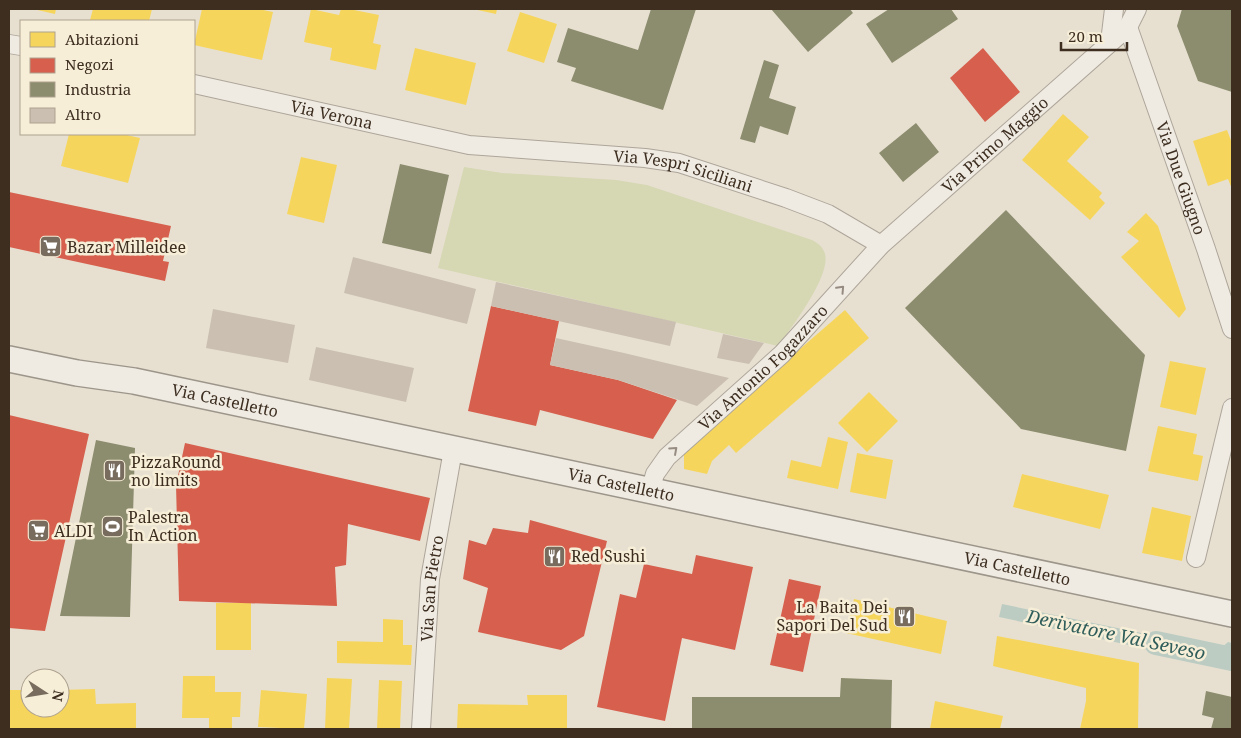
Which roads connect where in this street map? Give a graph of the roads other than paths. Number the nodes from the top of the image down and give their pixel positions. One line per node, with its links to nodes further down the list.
1 (1114, 9): 4 (street)
2 (1137, 9): 3 (street)
3 (1128, 27): 4 (street); 8 (street, Via Due Giugno)
4 (1110, 42): 7 (street, Via Primo Maggio)
5 (195, 84): 6 (street, Via Verona)
6 (469, 145): 7 (street, Via Vespri Siciliani)
7 (881, 245): 12 (street, Via Antonio Fogazzaro, one-way to 7)
8 (1232, 329)
9 (9, 359): 11 (main road, Via Castelletto)
10 (1232, 408): 13 (street)
11 (453, 450): 12 (main road, Via Castelletto); 15 (street, Via San Pietro)
12 (650, 491): 14 (main road, Via Castelletto)
13 (1196, 558)
14 (1232, 614)
15 (421, 729)

